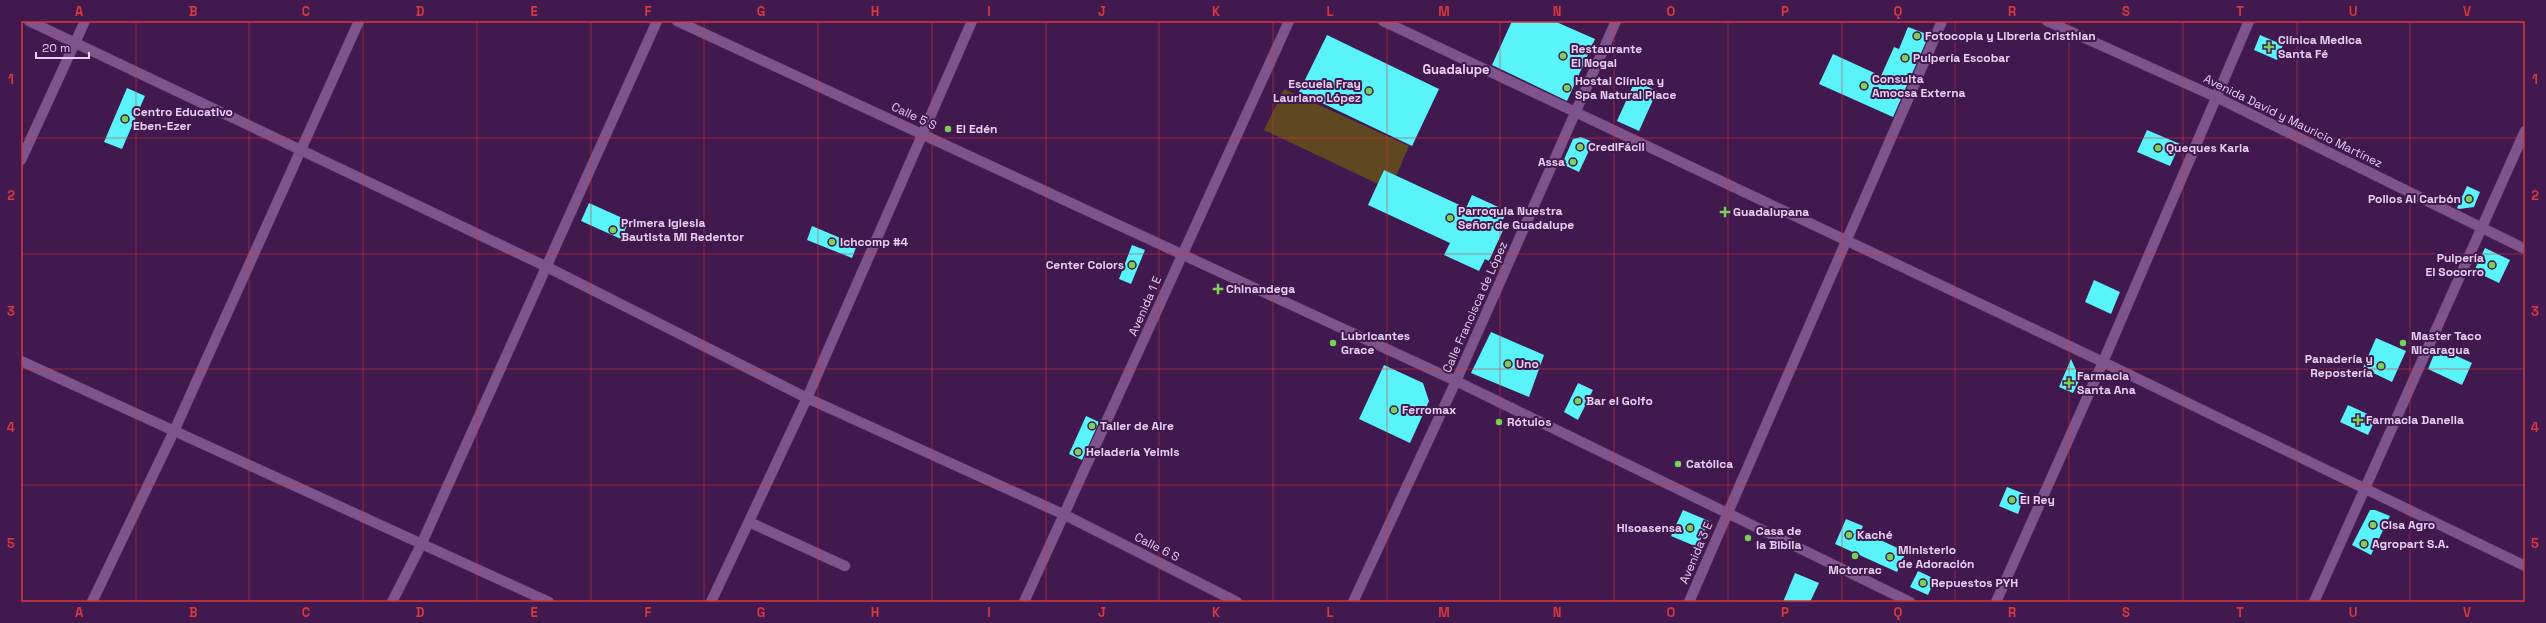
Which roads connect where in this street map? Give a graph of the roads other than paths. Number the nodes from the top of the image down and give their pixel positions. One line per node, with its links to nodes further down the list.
1 (29, 21): 13 (street, Calle 6 S)
2 (84, 21): 13 (street)
3 (359, 21): 18 (street)
4 (657, 21): 24 (street)
5 (678, 21): 17 (street, Calle 5 S)
6 (972, 21): 17 (street)
7 (1289, 21): 23 (street, Avenida 1 E)
8 (1383, 21): 15 (street)
9 (1616, 21): 15 (street, Calle Francisca de López)
10 (1942, 21): 21 (street, Avenida 3 E)
11 (2047, 21): 14 (street, Avenida David y Mauricio Martínez)
12 (2249, 21): 14 (street)
13 (75, 42): 18 (street, Calle 6 S); 19 (street)
14 (2216, 97): 20 (street, Avenida David y Mauricio Martínez); 26 (street)
15 (1577, 112): 21 (street); 27 (street, Calle Francisca de López)
16 (2525, 131): 20 (street)
17 (921, 133): 23 (street, Calle 5 S); 28 (street)
18 (301, 148): 24 (street, Calle 6 S); 29 (street)
19 (21, 160)
20 (2482, 228): 22 (street, Avenida David y Mauricio Martínez); 30 (street)
21 (1847, 241): 26 (street); 31 (street, Avenida 3 E)
22 (2525, 249)
23 (1183, 254): 27 (street, Calle 5 S); 32 (street, Avenida 1 E)
24 (545, 266): 28 (street, Calle 6 S); 34 (street)
25 (21, 361): 29 (street)
26 (2103, 362): 30 (street); 46 (street)
27 (1456, 382): 31 (street, Calle 5 S); 43 (street, Calle Francisca de López)
28 (807, 398): 32 (street, Calle 6 S); 33 (street)
29 (175, 429): 34 (street); 37 (street)
30 (2365, 489): 36 (street); 47 (street)
31 (1727, 514): 44 (street, Avenida 3 E); 45 (street, Calle 5 S)
32 (1065, 516): 41 (street, Avenida 1 E); 42 (street, Calle 6 S)
33 (748, 522): 35 (street); 40 (street)
34 (420, 545): 38 (street); 39 (street)
35 (845, 566)
36 (2525, 566)
37 (92, 602)
38 (392, 602)
39 (549, 602)
40 (711, 602)
41 (1024, 602)
42 (1237, 602)
43 (1353, 602)
44 (1689, 602)
45 (1910, 602)
46 (1996, 602)
47 (2314, 602)

